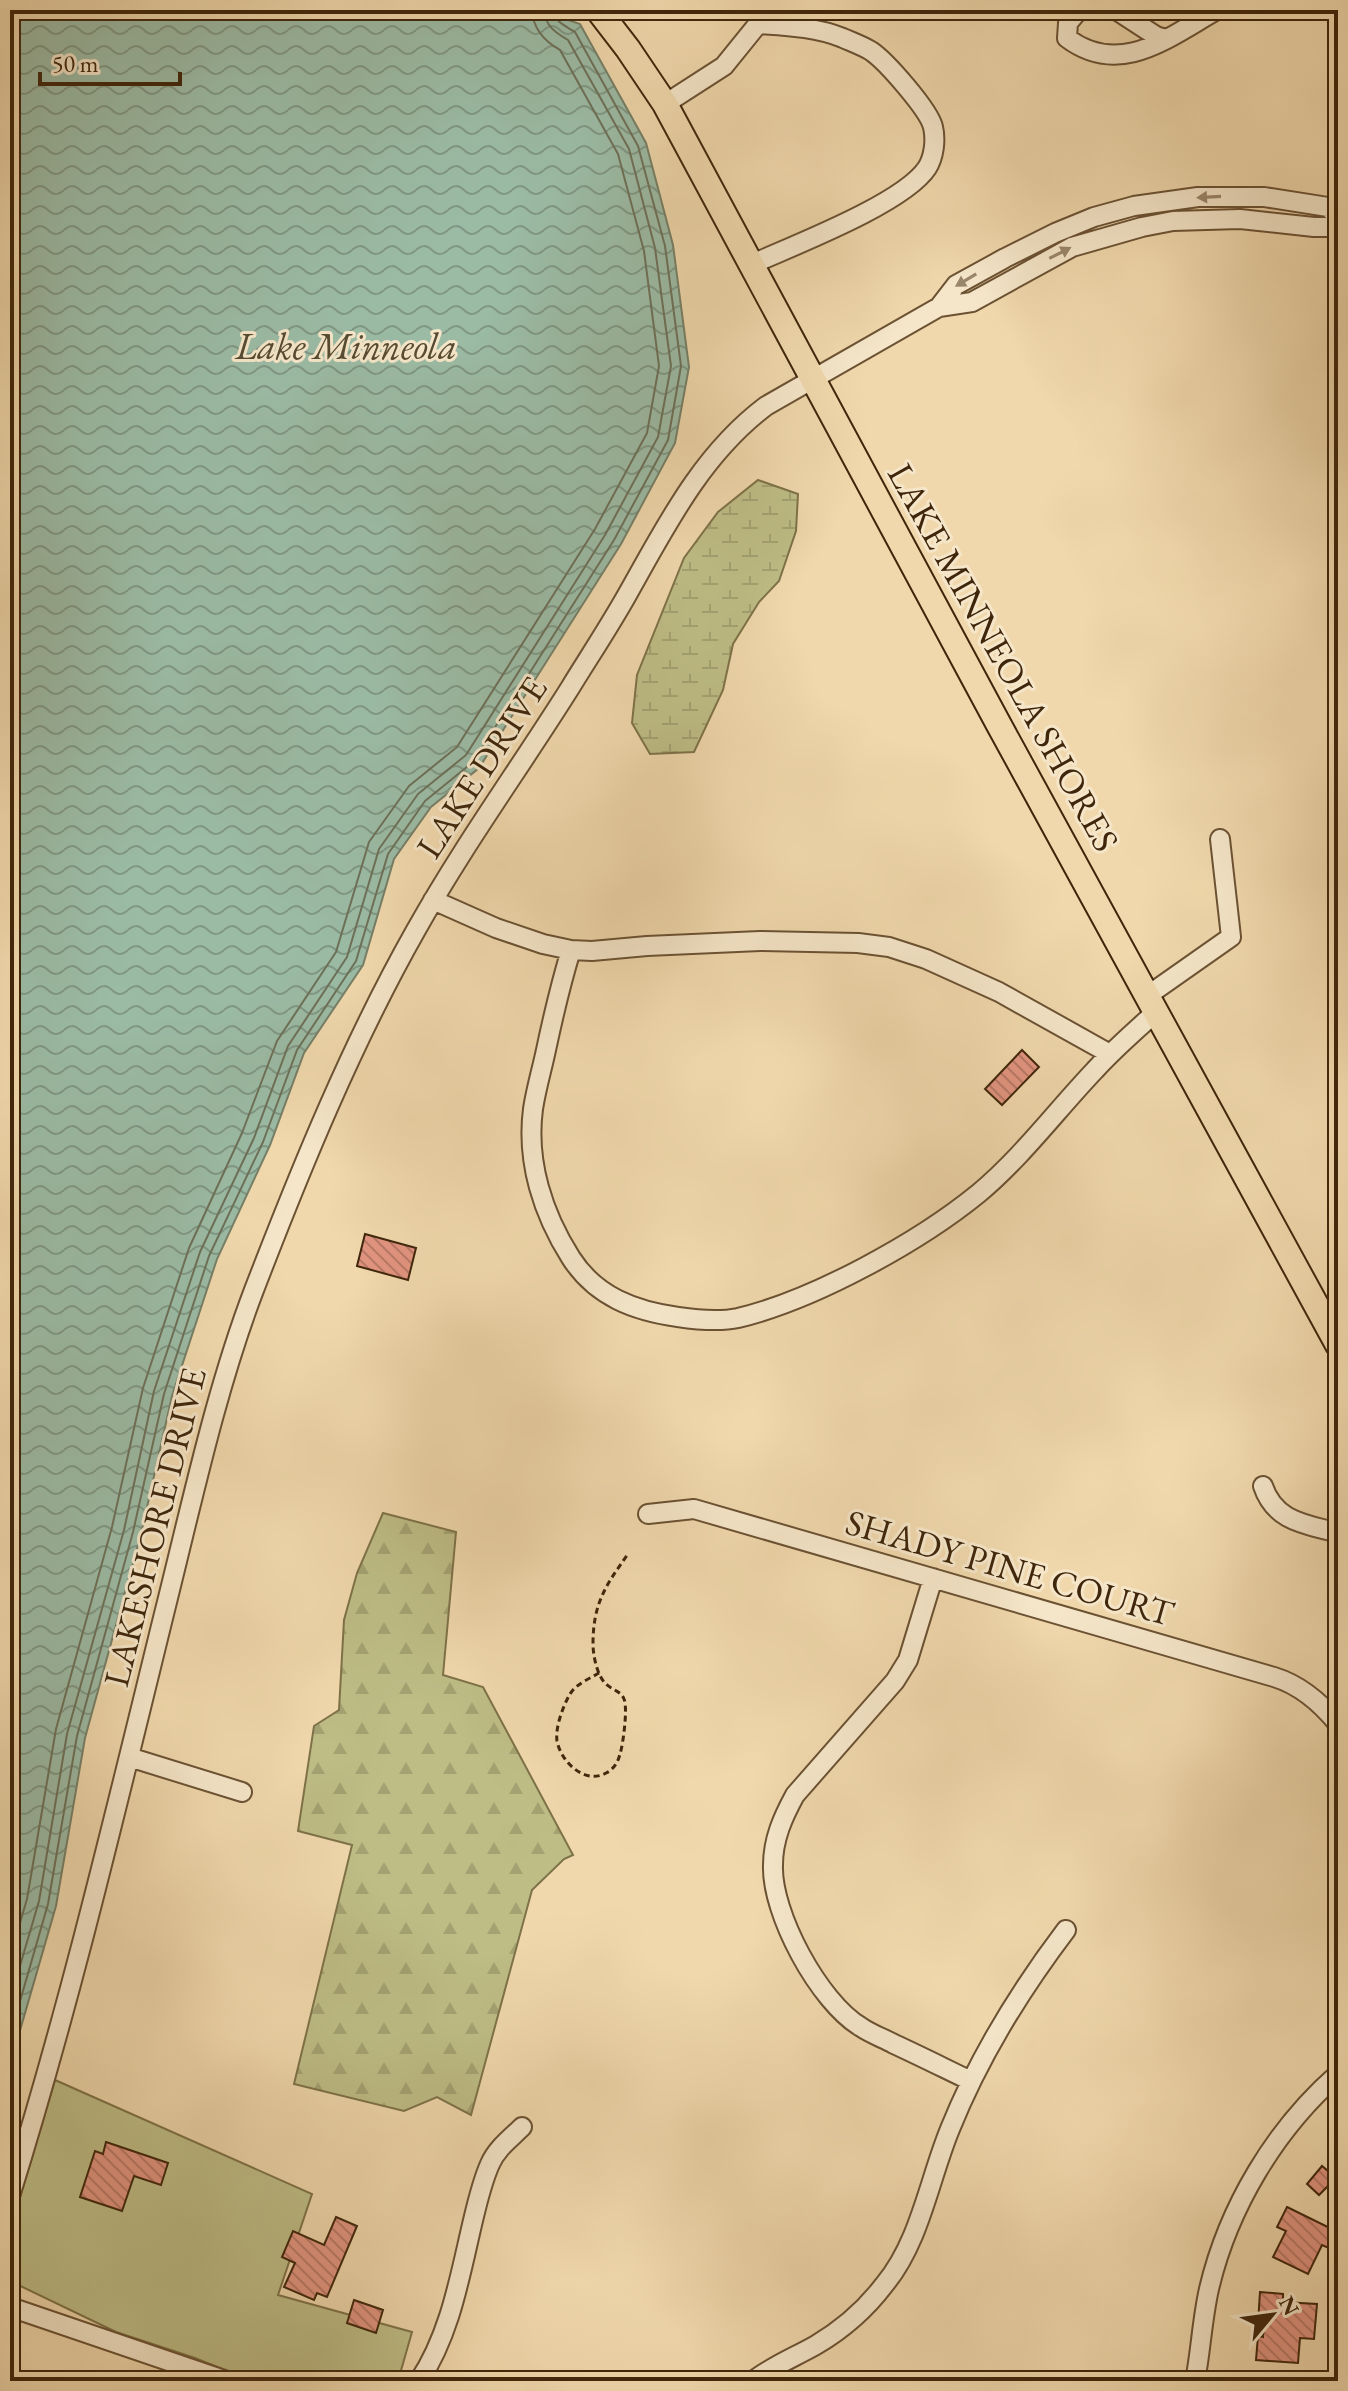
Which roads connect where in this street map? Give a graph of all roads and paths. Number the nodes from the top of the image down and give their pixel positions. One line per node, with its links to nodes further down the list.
1 (598, 10): 7 (main road, LAKE MINNEOLA SHORES)
2 (1079, 10): 6 (street)
3 (1116, 10): 6 (street)
4 (1217, 10): 6 (street)
5 (762, 17): 7 (street); 14 (street)
6 (1166, 39)
7 (665, 104): 14 (main road, LAKE MINNEOLA SHORES)
8 (1260, 197): 9 (street, one-way to 9); 10 (street); 11 (street)
9 (1150, 203): 12 (street); 15 (street, one-way to 15)
10 (1338, 217)
11 (1258, 220): 12 (street); 13 (street)
12 (1153, 225): 15 (street, one-way to 12)
13 (1338, 227)
14 (750, 265): 16 (main road, LAKE MINNEOLA SHORES)
15 (939, 307): 16 (street, LAKE DRIVE)
16 (811, 379): 18 (street, LAKE DRIVE); 20 (main road, LAKE MINNEOLA SHORES)
17 (1220, 839): 20 (street)
18 (433, 900): 19 (street, LAKE DRIVE); 30 (street, LAKESHORE DRIVE)
19 (571, 950): 21 (street, LAKE DRIVE); 21 (street)
20 (1152, 1004): 21 (street); 22 (main road, LAKE MINNEOLA SHORES)
21 (1110, 1054)
22 (1338, 1345)
23 (1263, 1486): 25 (street)
24 (648, 1514): 27 (street, SHADY PINE COURT)
25 (1338, 1533)
26 (628, 1554): 28 (path)
27 (933, 1578): 29 (street, SHADY PINE COURT); 34 (street)
28 (599, 1673): 28 (path)
29 (1338, 1724)
30 (129, 1757): 31 (street); 36 (street, LAKESHORE DRIVE)
31 (242, 1792)
32 (1066, 1930): 34 (street)
33 (1338, 2074): 41 (street)
34 (971, 2081): 40 (street)
35 (522, 2127): 39 (street)
36 (10, 2196)
37 (10, 2307): 38 (street)
38 (227, 2381)
39 (419, 2381)
40 (753, 2381)
41 (1195, 2381)

